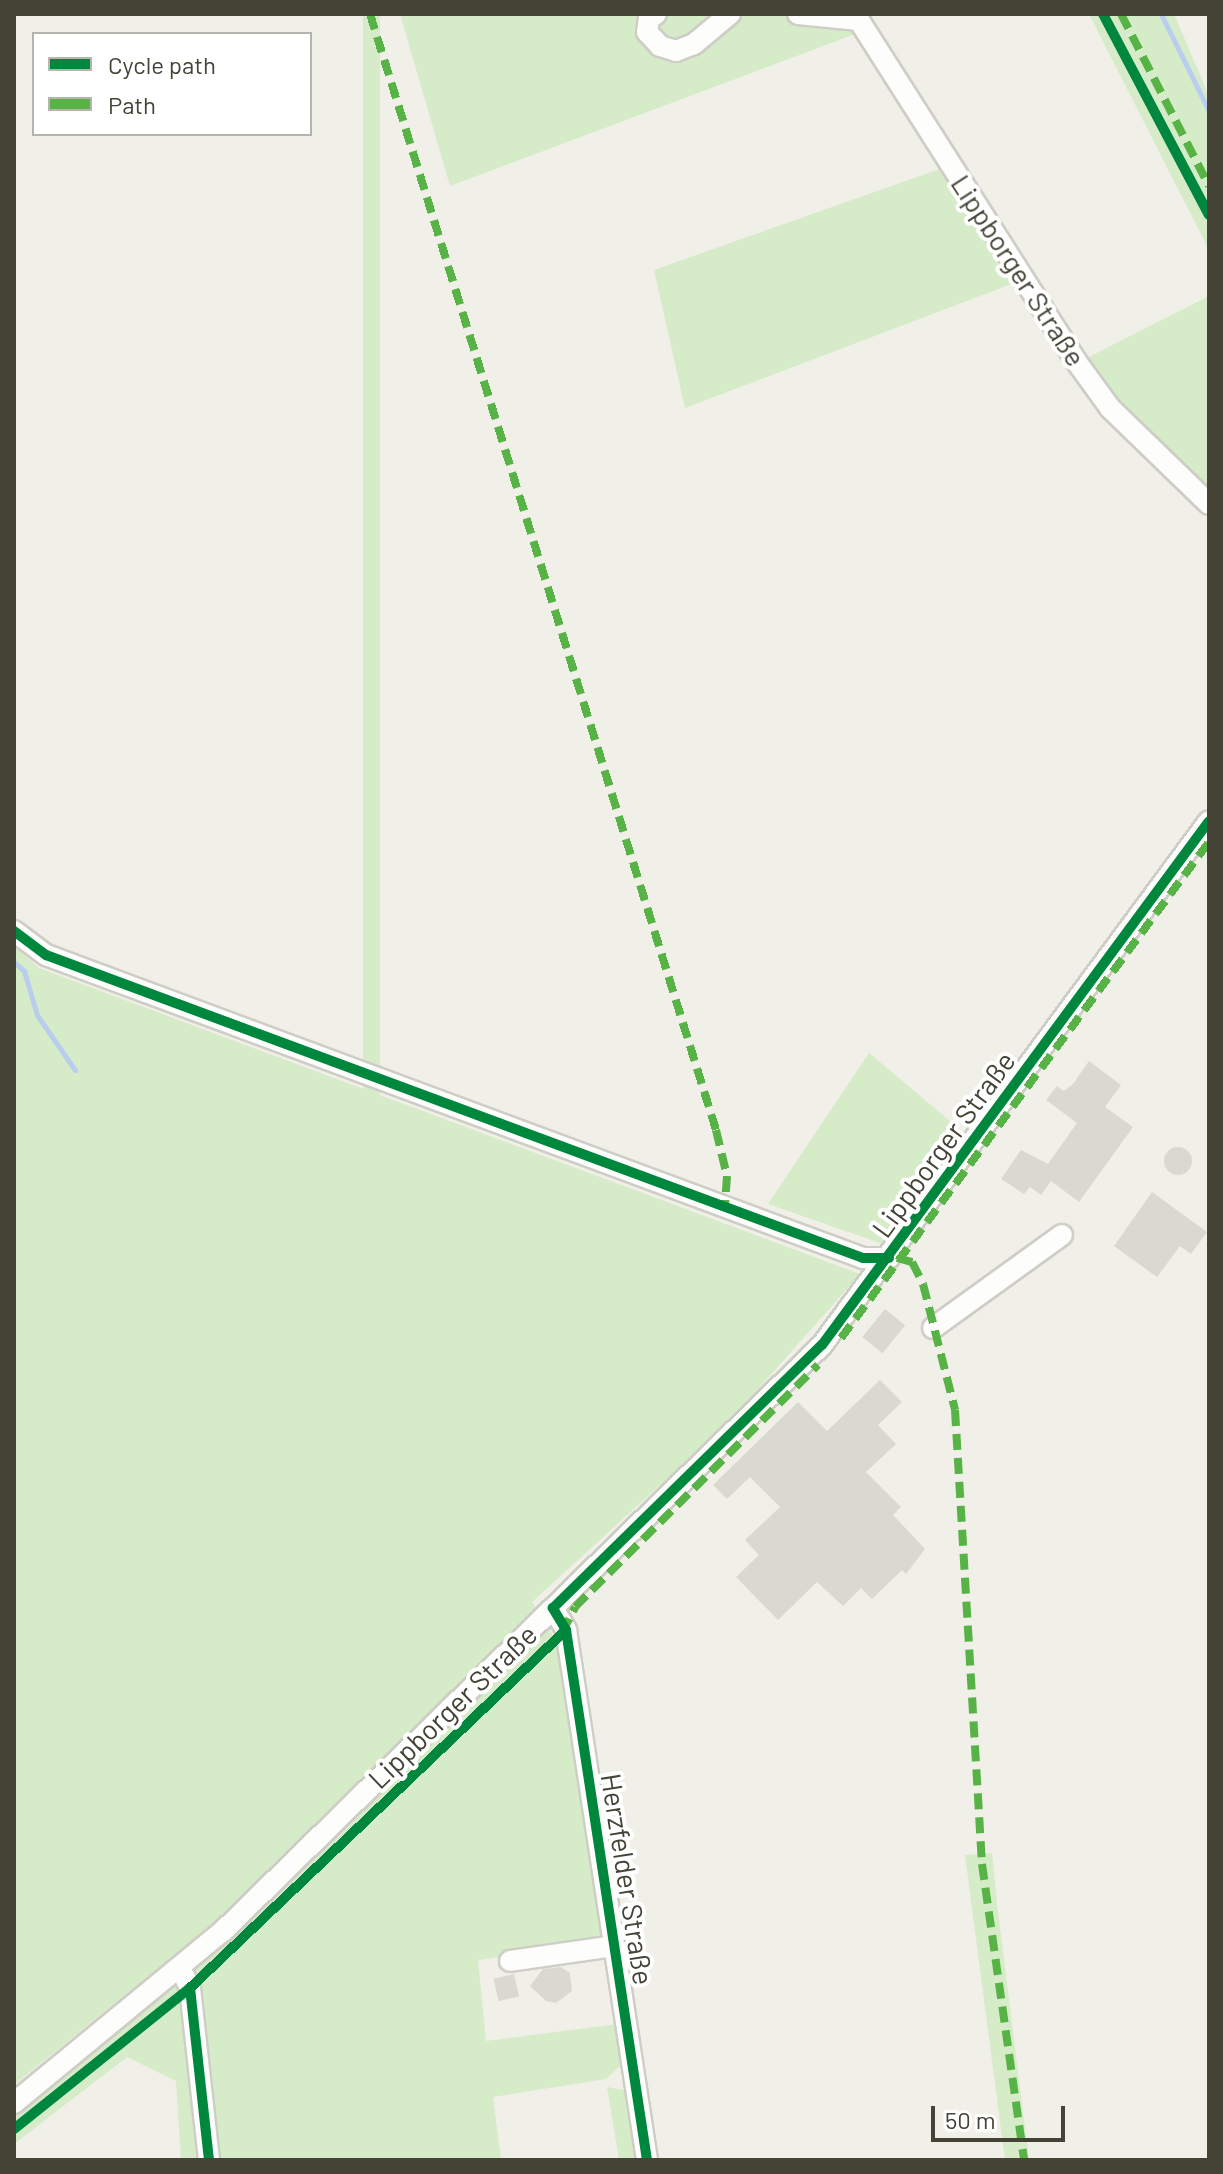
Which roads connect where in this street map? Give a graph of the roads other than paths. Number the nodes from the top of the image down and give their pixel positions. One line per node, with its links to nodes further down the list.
1 (656, 14): 2 (street)
2 (730, 14)
3 (798, 14): 4 (street)
4 (857, 17): 5 (street, Lippborger Straße)
5 (1209, 504)
6 (1209, 821): 9 (street, Lippborger Straße)
7 (14, 931): 9 (street)
8 (1062, 1235): 10 (street)
9 (889, 1258): 11 (street, Lippborger Straße)
10 (933, 1328)
11 (553, 1608): 12 (street, Herzfelder Straße); 14 (street, Lippborger Straße)
12 (614, 1946): 13 (street); 17 (street, Herzfelder Straße)
13 (510, 1961)
14 (180, 1968): 15 (street, Lippborger Straße); 16 (street)
15 (14, 2103)
16 (209, 2160)
17 (647, 2160)

